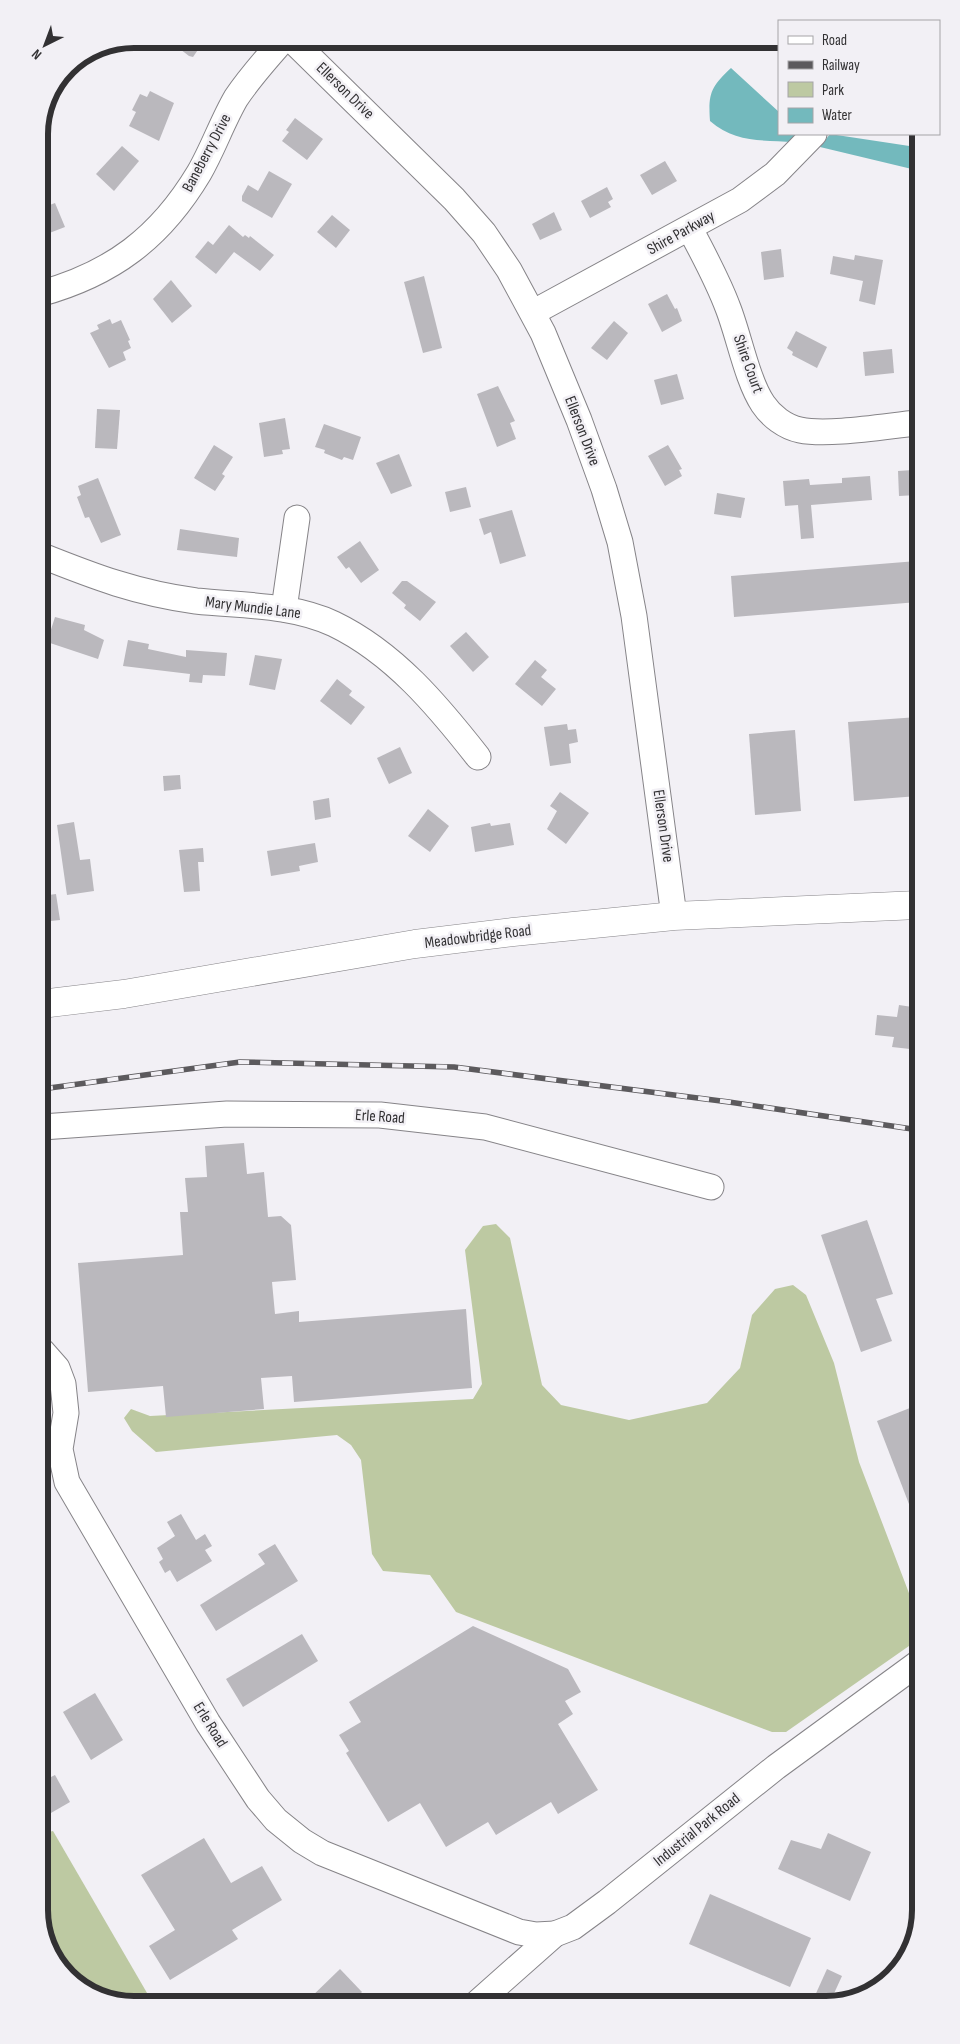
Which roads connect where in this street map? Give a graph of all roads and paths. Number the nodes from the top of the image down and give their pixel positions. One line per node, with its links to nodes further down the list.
1 (276, 48): 5 (street, Baneberry Drive)
2 (300, 48): 6 (street, Ellerson Drive)
3 (813, 135): 4 (street, Shire Parkway)
4 (690, 229): 6 (street, Shire Parkway); 7 (street, Shire Court)
5 (48, 291)
6 (534, 312): 13 (street, Ellerson Drive)
7 (912, 423)
8 (297, 518): 10 (street)
9 (48, 558): 10 (street, Mary Mundie Lane)
10 (284, 609): 11 (street, Mary Mundie Lane)
11 (478, 757)
12 (912, 904): 13 (main road, Meadowbridge Road)
13 (674, 916): 14 (main road, Meadowbridge Road)
14 (48, 1003)
15 (48, 1127): 16 (street, Erle Road)
16 (711, 1187)
17 (48, 1358): 19 (street, Erle Road)
18 (912, 1667): 19 (street, Industrial Park Road)
19 (555, 1934): 20 (street, Industrial Park Road)
20 (485, 1996)

